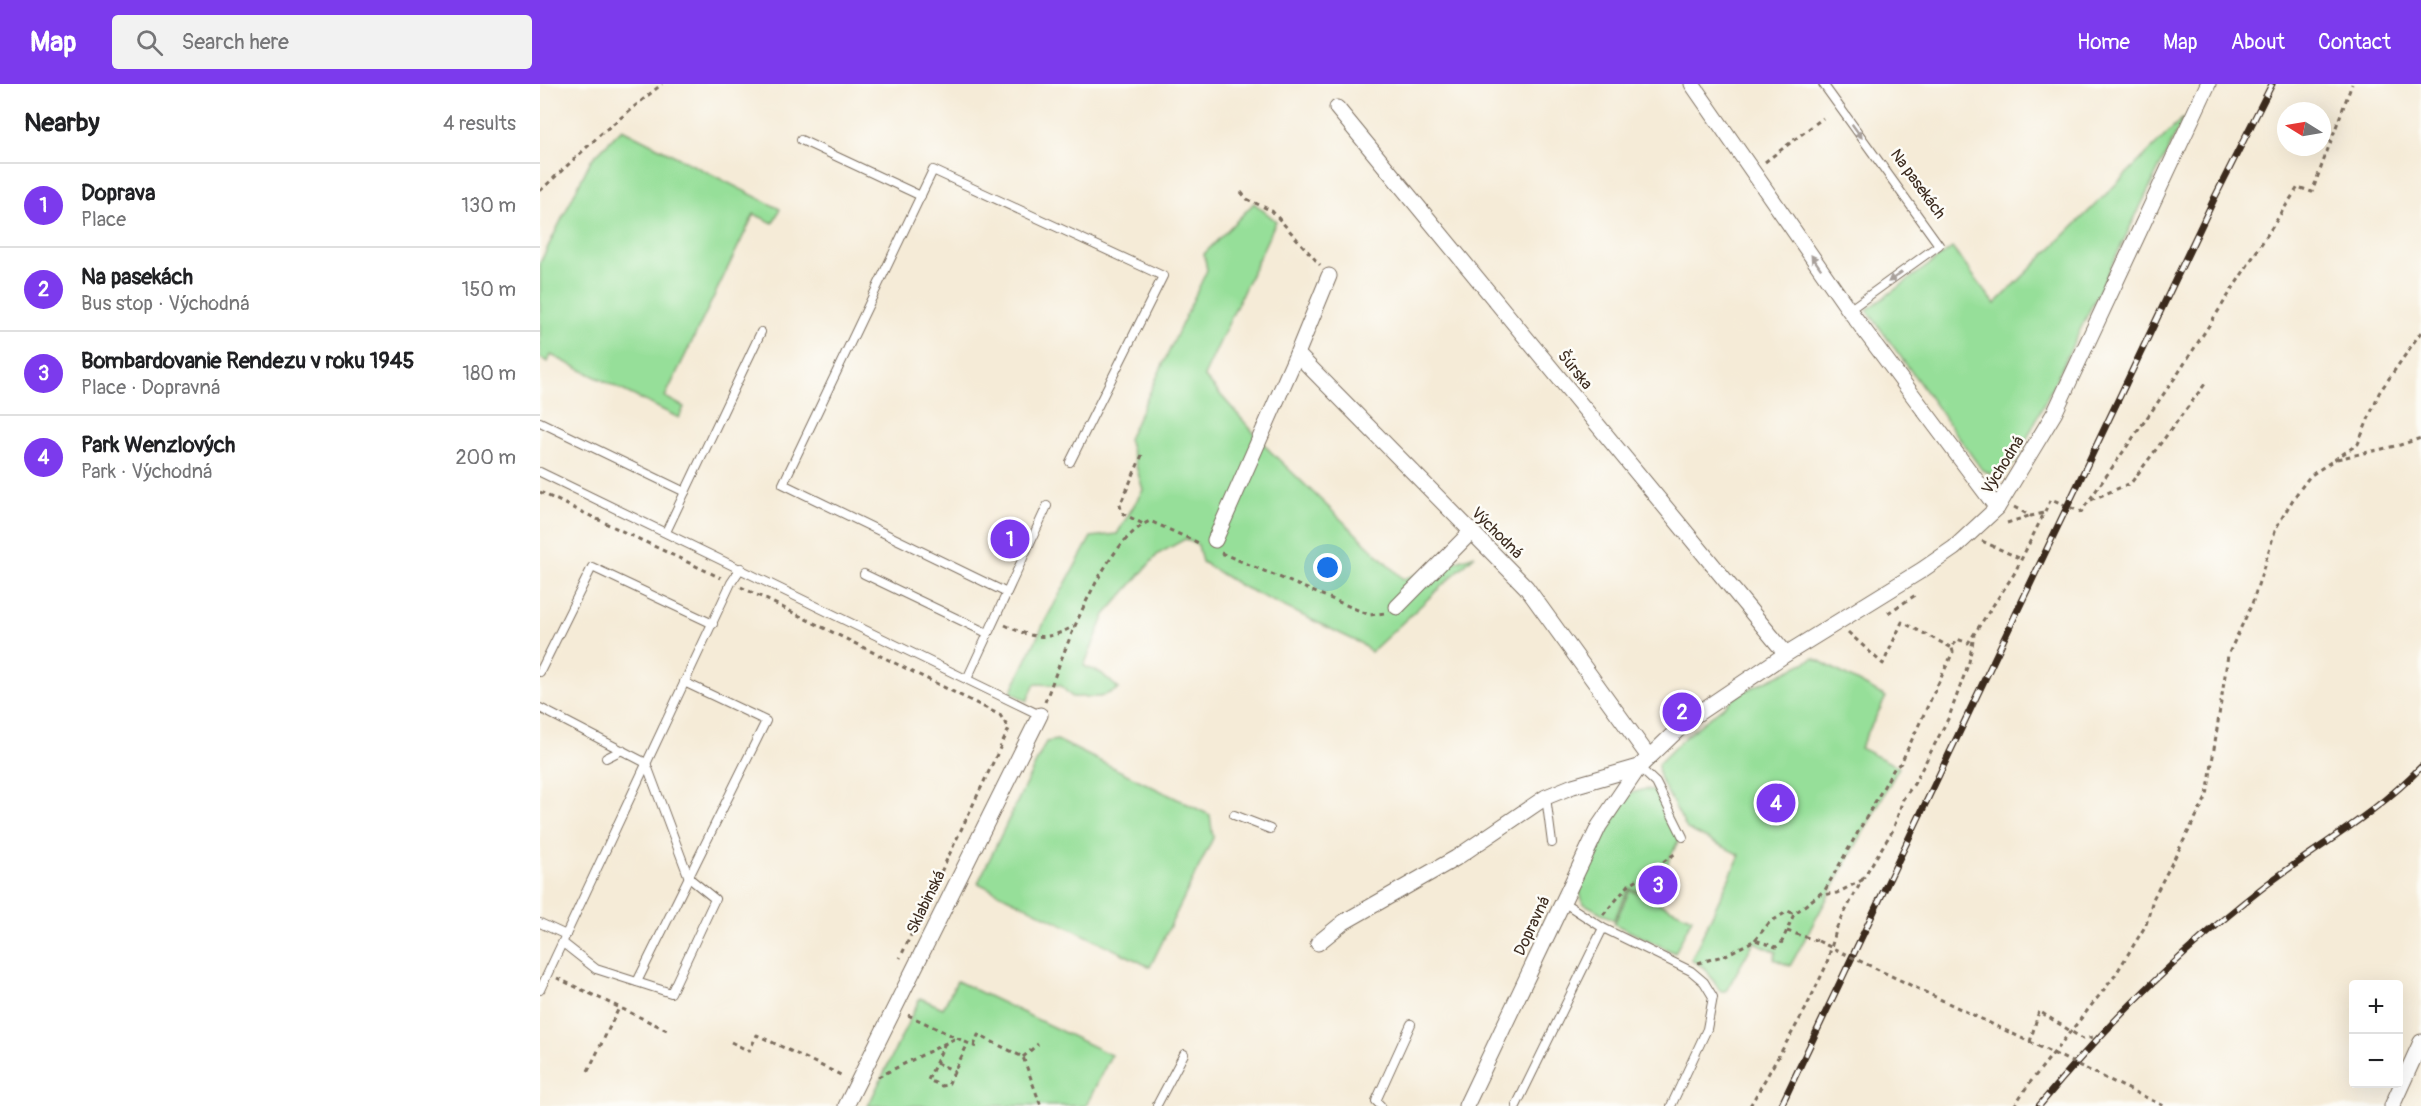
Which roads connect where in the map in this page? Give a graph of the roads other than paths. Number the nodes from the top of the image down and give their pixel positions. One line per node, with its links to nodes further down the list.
1 (1692, 84): 8 (street, one-way to 1)
2 (1822, 84): 8 (lane, Na pasekách, one-way to 8)
3 (2208, 84): 15 (street, Východná)
4 (1337, 108): 26 (street, Šúrska)
5 (801, 140): 6 (lane)
6 (921, 196): 12 (lane); 22 (lane)
7 (1329, 276): 10 (street)
8 (1849, 310): 15 (street)
9 (761, 332): 14 (lane)
10 (1298, 354): 18 (street, Východná); 19 (street)
11 (540, 422): 14 (lane)
12 (1070, 462)
13 (540, 472): 17 (lane)
14 (685, 492): 17 (lane)
15 (2000, 504): 26 (street, Východná)
16 (1047, 506): 22 (lane)
17 (666, 532): 20 (lane)
18 (1471, 532): 23 (street); 34 (street, Východná)
19 (1213, 545)
20 (741, 568): 24 (lane); 28 (lane)
21 (864, 574): 25 (lane)
22 (1005, 592): 25 (lane)
23 (1397, 607)
24 (713, 624): 27 (lane); 29 (lane)
25 (987, 633): 28 (lane)
26 (1786, 654): 34 (street, Východná)
27 (540, 672)
28 (967, 679): 31 (lane)
29 (684, 682): 35 (lane); 41 (lane)
30 (540, 708): 32 (lane)
31 (1040, 715): 52 (street, Sklabinská)
32 (622, 750): 33 (lane); 35 (lane)
33 (606, 758)
34 (1644, 762): 36 (street, Východná); 39 (lane); 42 (street, Dopravná)
35 (646, 763): 41 (lane); 45 (lane)
36 (1546, 797): 40 (lane); 46 (street, Východná)
37 (1234, 815): 38 (lane)
38 (1270, 829)
39 (1683, 837)
40 (1552, 843)
41 (689, 878): 47 (lane); 47 (lane)
42 (1563, 902): 44 (lane); 55 (street, Dopravná)
43 (540, 923): 45 (lane)
44 (1603, 928): 56 (lane); 57 (lane)
45 (564, 939): 47 (lane); 48 (lane)
46 (1318, 943)
47 (637, 982)
48 (540, 990)
49 (1411, 1024): 54 (lane)
50 (2421, 1042): 58 (street)
51 (1184, 1054): 53 (lane)
52 (846, 1106)
53 (1157, 1106)
54 (1381, 1106)
55 (1466, 1106)
56 (1516, 1106)
57 (1671, 1106)
58 (2392, 1106)

